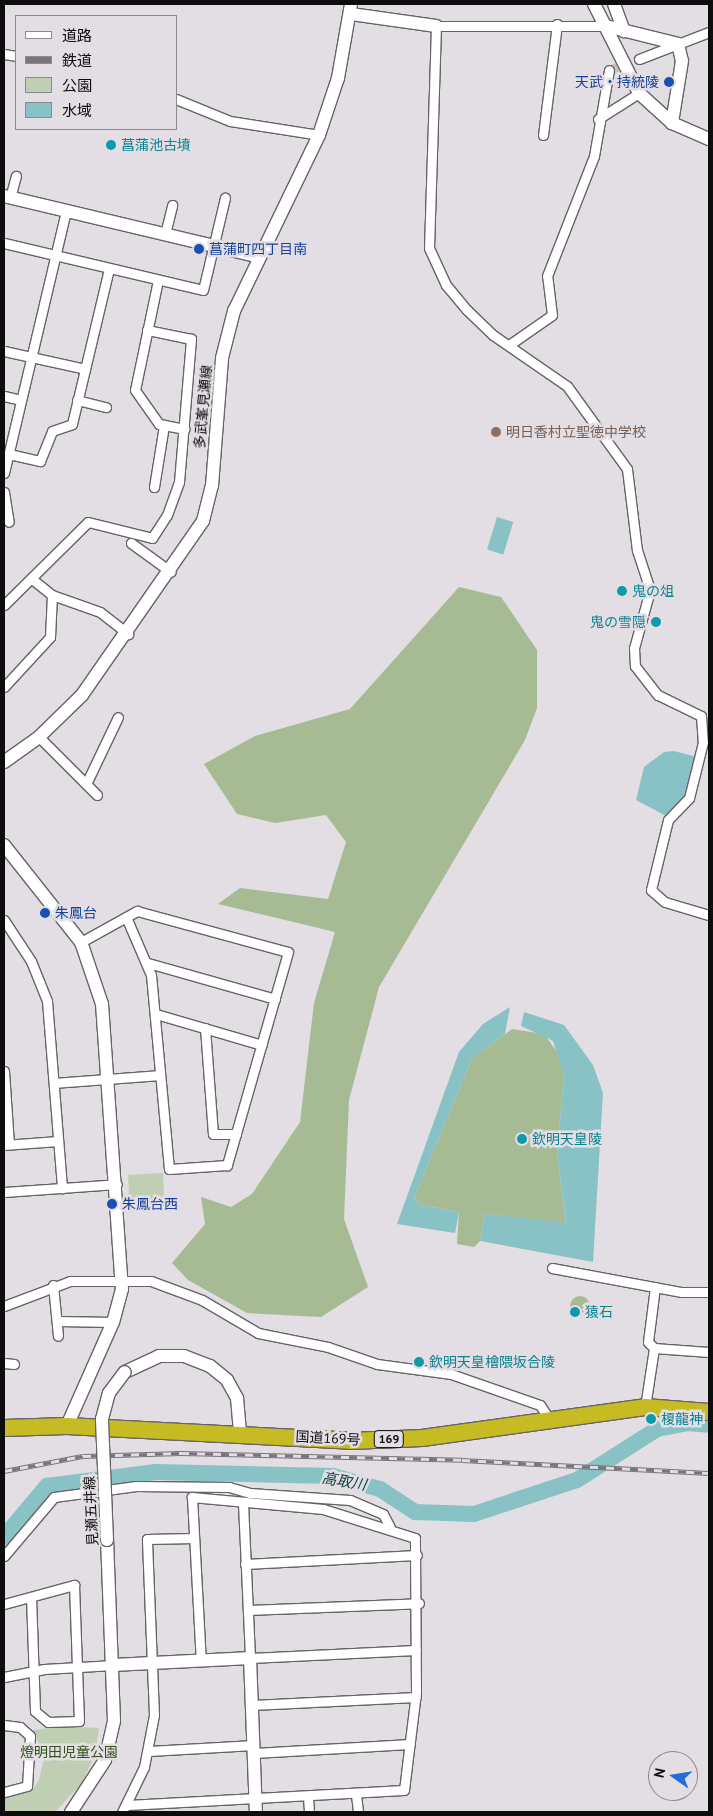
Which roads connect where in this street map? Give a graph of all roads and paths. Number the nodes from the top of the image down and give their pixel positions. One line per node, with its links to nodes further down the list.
1 (594, 4): 6 (main road)
2 (614, 4): 7 (main road)
3 (351, 9): 5 (main road); 17 (main road, 多武峯見瀬線)
4 (557, 24): 5 (street); 6 (street); 16 (street)
5 (436, 26): 32 (street)
6 (606, 26): 7 (main road); 12 (main road)
7 (624, 31): 9 (main road)
8 (709, 32): 9 (street)
9 (678, 44): 10 (street); 15 (main road)
10 (639, 59)
11 (609, 70): 14 (street)
12 (639, 93): 14 (street); 15 (main road)
13 (178, 100): 17 (street)
14 (598, 119): 32 (street)
15 (672, 123): 18 (main road)
16 (543, 135)
17 (318, 136): 28 (main road, 多武峯見瀬線)
18 (709, 139)
19 (16, 176): 20 (street)
20 (7, 197): 23 (main road)
21 (225, 198): 26 (street)
22 (172, 205): 24 (street)
23 (66, 211): 24 (main road); 27 (street)
24 (165, 234): 26 (main road)
25 (4, 243): 27 (street)
26 (213, 246): 28 (main road); 30 (street)
27 (55, 256): 29 (street); 34 (street)
28 (256, 256): 48 (main road, 多武峯見瀬線)
29 (110, 269): 30 (street); 35 (street)
30 (158, 280): 31 (street)
31 (147, 330): 40 (street); 41 (street)
32 (509, 345): 60 (street)
33 (4, 350): 34 (street)
34 (32, 357): 35 (street); 37 (street)
35 (85, 369): 38 (street)
36 (4, 396): 37 (street)
37 (21, 400): 42 (street)
38 (77, 400): 39 (street); 42 (street)
39 (106, 407)
40 (164, 425): 41 (street); 44 (street)
41 (185, 428): 49 (street)
42 (9, 454): 43 (street)
43 (4, 473)
44 (154, 487)
45 (4, 492): 46 (street)
46 (9, 522)
47 (131, 543): 48 (street)
48 (171, 572): 52 (main road, 多武峯見瀬線)
49 (32, 579): 50 (street); 51 (street)
50 (52, 596): 52 (street); 53 (street)
51 (4, 605)
52 (128, 634): 55 (main road, 多武峯見瀬線)
53 (4, 686)
54 (118, 717): 57 (street)
55 (38, 737): 56 (main road, 多武峯見瀬線); 57 (street)
56 (4, 762)
57 (86, 784): 58 (street)
58 (97, 795)
59 (4, 845): 63 (main road)
60 (709, 915)
61 (126, 917): 63 (street); 64 (street); 65 (street)
62 (6, 927): 72 (street)
63 (81, 942): 71 (main road)
64 (148, 963): 65 (street); 66 (street)
65 (275, 999): 68 (street)
66 (156, 1014): 67 (street); 70 (street)
67 (205, 1028): 68 (street); 73 (street)
68 (262, 1045): 73 (street)
69 (4, 1071): 75 (street)
70 (160, 1075): 71 (street); 73 (street)
71 (108, 1080): 72 (street); 76 (main road)
72 (54, 1083): 74 (street)
73 (236, 1134)
74 (58, 1141): 75 (street); 77 (street)
75 (6, 1144)
76 (117, 1184): 77 (street); 80 (main road)
77 (62, 1188): 78 (street)
78 (4, 1192)
79 (552, 1268): 82 (street)
80 (122, 1278): 81 (street); 86 (main road); 94 (street)
81 (53, 1286): 84 (street); 85 (street)
82 (655, 1287): 83 (street); 88 (street)
83 (709, 1292)
84 (4, 1306)
85 (58, 1322): 86 (street); 87 (street)
86 (113, 1322): 95 (main road)
87 (58, 1336)
88 (654, 1348): 89 (street); 92 (street)
89 (709, 1352)
90 (4, 1363): 91 (street)
91 (14, 1364)
92 (645, 1407): 93 (highway, 国道169号 / 169); 94 (highway, 国道169号 / 169)
93 (709, 1412)
94 (552, 1422): 97 (highway, 国道169号 / 169)
95 (68, 1426): 96 (highway, 国道169号 / 169); 97 (highway, 国道169号 / 169)
96 (4, 1428)
97 (240, 1434): 112 (main road, 見瀬五井線, bridge)
98 (243, 1503): 99 (street); 100 (street); 103 (street)
99 (390, 1527): 101 (street); 102 (street)
100 (194, 1538): 110 (street); 111 (street)
101 (418, 1555): 103 (street); 105 (street)
102 (4, 1556)
103 (245, 1564): 107 (street)
104 (30, 1597): 106 (street); 113 (street); 114 (street)
105 (419, 1603): 107 (street); 108 (street)
106 (4, 1604)
107 (248, 1610): 109 (street)
108 (416, 1650): 109 (street); 116 (street)
109 (250, 1658): 110 (main road); 117 (main road)
110 (201, 1661): 111 (main road)
111 (152, 1663): 112 (main road); 121 (street)
112 (114, 1665): 113 (street); 129 (main road, 見瀬五井線)
113 (77, 1667): 114 (street); 114 (street)
114 (33, 1671): 115 (street)
115 (4, 1676)
116 (416, 1697): 117 (street); 119 (street)
117 (252, 1705): 120 (main road)
118 (4, 1726): 122 (street)
119 (410, 1744): 120 (street); 123 (street)
120 (254, 1749): 121 (street); 126 (main road)
121 (149, 1751): 128 (street)
122 (4, 1792)
123 (356, 1795): 124 (street); 132 (street)
124 (308, 1797): 126 (street); 131 (street)
125 (206, 1802): 126 (street); 127 (street); 130 (street)
126 (256, 1806)
127 (157, 1808): 128 (street)
128 (124, 1809)
129 (71, 1812)
130 (206, 1812)
131 (309, 1812)
132 (358, 1812)

